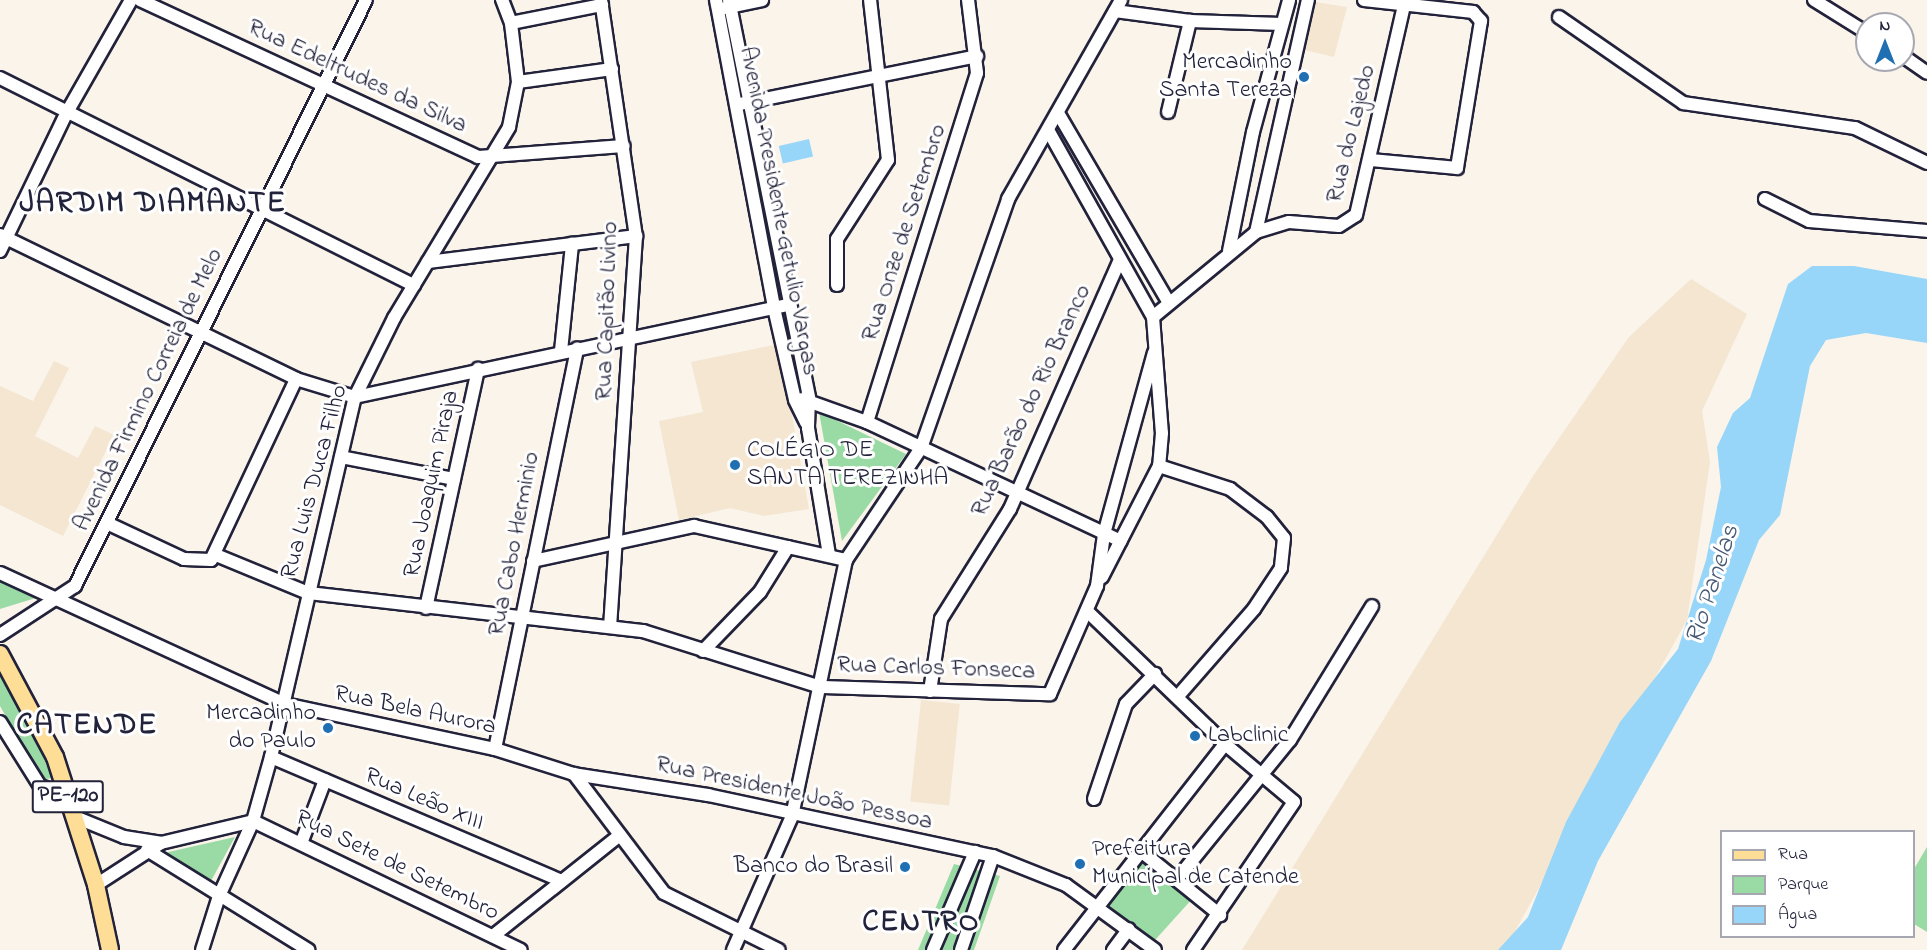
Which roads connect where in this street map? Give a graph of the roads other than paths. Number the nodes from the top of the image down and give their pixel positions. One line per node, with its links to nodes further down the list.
1 (131, 0): 32 (street)
2 (140, 0): 27 (street, Rua Edeltrudes da Silva)
3 (366, 0): 27 (street, Avenida Firmino Correia de Melo)
4 (502, 0): 19 (street, Rua Luis Duca Filho)
5 (762, 0): 13 (street)
6 (870, 0): 24 (street)
7 (968, 0): 22 (street, Rua Onze de Setembro)
8 (1289, 0): 20 (street)
9 (1308, 0): 41 (street)
10 (1364, 0): 15 (street)
11 (1814, 0): 21 (street)
12 (602, 3): 19 (street); 23 (street, Rua Capitão Livino)
13 (730, 3): 14 (street); 28 (street, Avenida Presidente Getulio Vargas)
14 (717, 5): 29 (street, Avenida Presidente Getulio Vargas)
15 (1404, 5): 36 (street, Rua do Lajedo); 36 (street)
16 (1118, 6): 18 (street); 31 (street)
17 (1559, 17): 37 (street)
18 (1190, 21): 20 (street); 30 (street)
19 (511, 23): 26 (street, Rua Luis Duca Filho)
20 (1281, 24): 46 (street)
21 (1855, 26)
22 (977, 56): 24 (street); 65 (street, Rua Onze de Setembro)
23 (612, 69): 26 (street); 34 (street, Rua Capitão Livino)
24 (877, 77): 28 (street); 50 (street)
25 (0, 78): 32 (street)
26 (518, 82): 35 (street, Rua Luis Duca Filho)
27 (323, 83): 35 (street, Rua Edeltrudes da Silva); 39 (street, Avenida Firmino Correia de Melo)
28 (746, 103): 29 (street); 52 (street, Avenida Presidente Getulio Vargas)
29 (733, 104): 53 (street, Avenida Presidente Getulio Vargas)
30 (1168, 112)
31 (1058, 113): 33 (street); 51 (street)
32 (66, 114): 39 (street); 42 (street)
33 (1048, 130): 47 (street, Rua Barão do Rio Branco); 67 (street)
34 (624, 146): 35 (street); 43 (street, Rua Capitão Livino)
35 (492, 159): 48 (street, Rua Luis Duca Filho)
36 (1371, 159): 41 (street, Rua do Lajedo)
37 (1927, 163)
38 (1765, 199): 40 (street)
39 (261, 209): 49 (street); 55 (street, Avenida Firmino Correia de Melo)
40 (1927, 231)
41 (1256, 232): 46 (street, Rua do Lajedo)
42 (3, 236): 45 (street); 55 (street)
43 (636, 236): 44 (street); 56 (street, Rua Capitão Livino)
44 (572, 244): 48 (street); 58 (street)
45 (0, 251)
46 (1228, 251): 51 (street, Rua do Lajedo)
47 (1120, 260): 54 (street, Rua Barão do Rio Branco); 71 (street, Rua Barão do Rio Branco)
48 (428, 262): 49 (street, Rua Luis Duca Filho)
49 (414, 285): 62 (street, Rua Luis Duca Filho)
50 (837, 285)
51 (1169, 303): 54 (street, Rua do Lajedo)
52 (789, 305): 53 (street); 63 (street, Avenida Presidente Getulio Vargas)
53 (774, 308): 56 (street); 64 (street, Avenida Presidente Getulio Vargas)
54 (1153, 317): 59 (street)
55 (199, 334): 61 (street); 72 (street, Avenida Firmino Correia de Melo)
56 (630, 340): 57 (street); 75 (street, Rua Capitão Livino)
57 (577, 348): 58 (street); 80 (street, Rua Cabo Herminio)
58 (561, 351): 60 (street)
59 (1154, 353): 69 (street); 73 (street)
60 (478, 369): 62 (street); 70 (street, Rua Joaquim Piraja)
61 (296, 379): 62 (street); 77 (street)
62 (355, 397): 68 (street, Rua Luis Duca Filho)
63 (809, 398): 64 (street); 65 (street); 66 (street, Avenida Presidente Getulio Vargas)
64 (795, 400): 66 (street, Avenida Presidente Getulio Vargas)
65 (867, 422): 67 (street)
66 (808, 428): 78 (street, Avenida Presidente Getulio Vargas)
67 (921, 448): 71 (street); 79 (street)
68 (341, 458): 70 (street); 83 (street, Rua Luis Duca Filho)
69 (1159, 466): 74 (street); 96 (street)
70 (454, 479): 86 (street, Rua Joaquim Piraja)
71 (1018, 493): 73 (street); 95 (street, Rua Barão do Rio Branco)
72 (109, 524): 77 (street); 84 (street, Avenida Firmino Correia de Melo)
73 (1104, 534): 74 (street); 82 (street)
74 (1120, 541): 82 (street)
75 (615, 542): 76 (street); 80 (street); 89 (street, Rua Capitão Livino)
76 (788, 547): 78 (street); 91 (street)
77 (216, 555): 83 (street, Rua Carlos Fonseca)
78 (829, 555): 79 (street)
79 (846, 560): 94 (street)
80 (533, 561): 88 (street, Rua Cabo Herminio)
81 (0, 573): 84 (street, Rua Bela Aurora)
82 (1097, 586): 87 (street)
83 (308, 593): 86 (street, Rua Carlos Fonseca); 97 (street, Rua Luis Duca Filho)
84 (59, 599): 90 (street); 97 (street, Rua Bela Aurora)
85 (1372, 606): 103 (street)
86 (426, 608): 88 (street, Rua Carlos Fonseca)
87 (1087, 611): 93 (street); 95 (street, Rua Carlos Fonseca)
88 (522, 618): 89 (street, Rua Carlos Fonseca); 100 (street, Rua Cabo Herminio)
89 (610, 625): 91 (street, Rua Carlos Fonseca)
90 (0, 635)
91 (703, 651): 94 (street, Rua Carlos Fonseca)
92 (0, 654): 105 (main road, PE-120)
93 (1155, 674): 96 (street); 106 (street)
94 (821, 687): 95 (street, Rua Carlos Fonseca); 107 (street)
95 (930, 691)
96 (1178, 696): 99 (street)
97 (285, 704): 100 (street, Rua Bela Aurora); 101 (street, Rua Luis Duca Filho)
98 (0, 722): 105 (street)
99 (1225, 744): 103 (street); 114 (street)
100 (495, 749): 102 (street, Rua Bela Aurora)
101 (271, 757): 104 (street, Rua Leão XIII); 109 (street, Rua Luis Duca Filho)
102 (574, 774): 107 (street, Rua Presidente João Pessoa); 110 (street)
103 (1262, 776): 117 (street); 122 (street)
104 (325, 780): 111 (street); 118 (street, Rua Leão XIII)
105 (67, 796): 108 (main road, PE-120)
106 (1094, 798)
107 (792, 816): 115 (street, Rua Presidente João Pessoa); 125 (street)
108 (75, 817): 112 (street); 119 (main road, PE-120)
109 (253, 821): 111 (street, Rua Sete de Setembro); 112 (street); 120 (street, Rua Luis Duca Filho)
110 (620, 835): 118 (street); 125 (street)
111 (302, 842): 126 (street, Rua Sete de Setembro)
112 (161, 843): 113 (street)
113 (147, 850): 119 (street); 120 (street)
114 (1142, 851): 117 (street); 121 (street)
115 (975, 852): 116 (street, Rua Presidente João Pessoa); 134 (street)
116 (999, 858): 121 (street, Rua Presidente João Pessoa); 135 (street)
117 (1177, 879): 122 (street)
118 (562, 880): 126 (street)
119 (96, 885): 123 (main road, PE-120)
120 (219, 896): 130 (street, Rua Luis Duca Filho); 131 (street)
121 (1100, 905): 124 (street, Rua Presidente João Pessoa); 136 (street)
122 (1220, 915): 139 (street)
123 (105, 927): 128 (street); 129 (main road, PE-120)
124 (1129, 929): 137 (street); 138 (street, Rua Presidente João Pessoa)
125 (741, 933): 127 (street); 133 (street)
126 (493, 936): 132 (street, Rua Sete de Setembro)
127 (772, 948)
128 (100, 950)
129 (110, 950)
130 (202, 950)
131 (308, 950)
132 (522, 950)
133 (734, 950)
134 (933, 950)
135 (961, 950)
136 (1064, 950)
137 (1113, 950)
138 (1155, 950)
139 (1193, 950)

